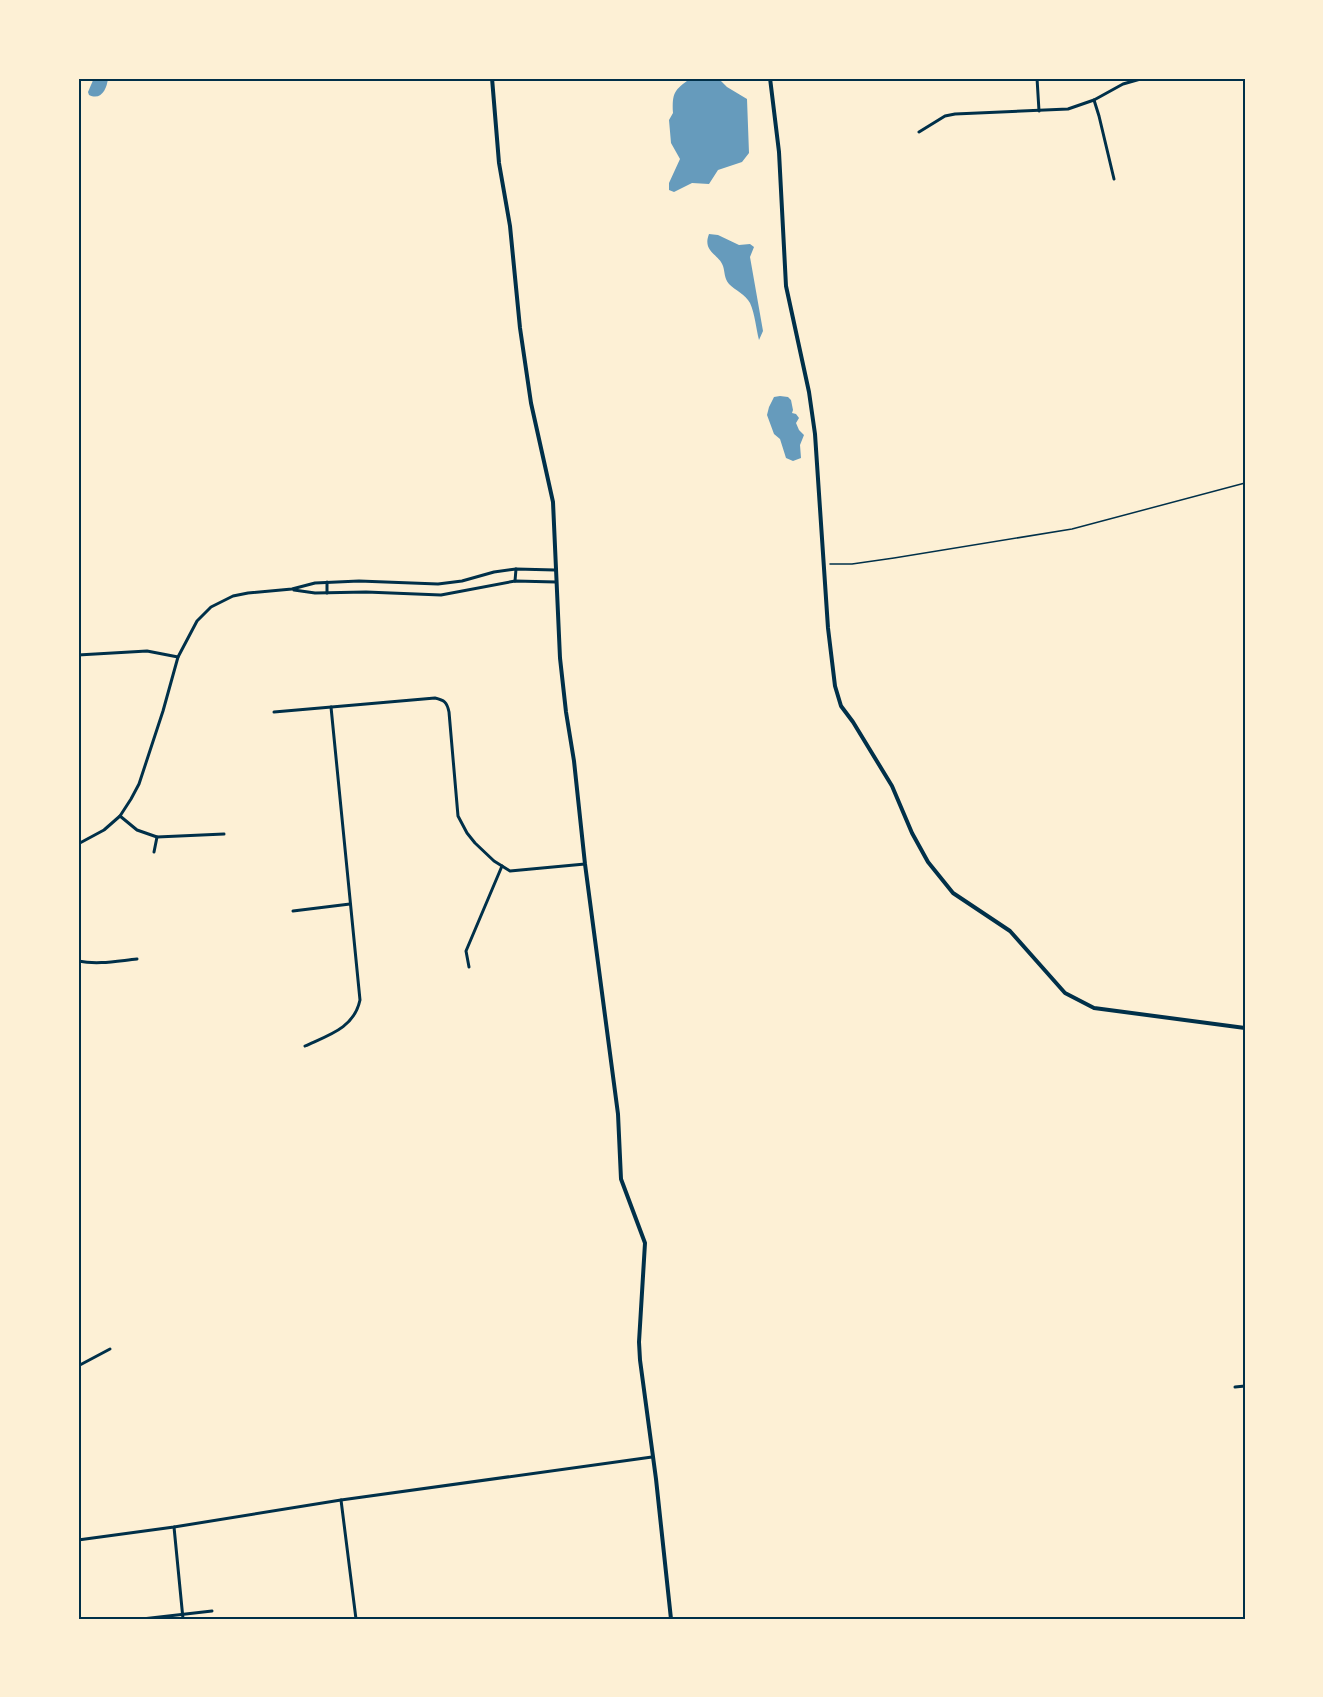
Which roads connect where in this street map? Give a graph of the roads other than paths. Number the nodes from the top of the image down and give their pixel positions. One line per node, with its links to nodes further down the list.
1 (492, 78): 10 (street)
2 (771, 78): 32 (street)
3 (1037, 78): 6 (street)
4 (1144, 78): 5 (street)
5 (1094, 100): 6 (street); 8 (street)
6 (1039, 111): 7 (street)
7 (919, 132)
8 (1114, 179)
9 (516, 569): 10 (street); 11 (street); 12 (street)
10 (555, 570): 13 (street)
11 (515, 581): 13 (street); 15 (street)
12 (327, 582): 14 (street); 15 (street)
13 (556, 582): 25 (street)
14 (292, 589): 15 (street); 17 (street)
15 (327, 593)
16 (78, 655): 17 (street)
17 (178, 657): 20 (street)
18 (331, 707): 19 (street); 26 (street); 27 (street)
19 (274, 712)
20 (120, 816): 22 (street); 23 (street)
21 (224, 834): 22 (street)
22 (157, 837): 24 (street)
23 (78, 844)
24 (154, 852)
25 (585, 864): 26 (street); 38 (street)
26 (502, 866): 31 (street)
27 (350, 904): 28 (street); 33 (street)
28 (293, 911)
29 (137, 959): 30 (street)
30 (78, 961)
31 (469, 967)
32 (1245, 1028)
33 (305, 1046)
34 (110, 1349): 35 (street)
35 (78, 1366)
36 (1245, 1386): 37 (street)
37 (1235, 1387)
38 (652, 1457): 39 (street); 46 (street)
39 (341, 1500): 40 (street); 45 (street)
40 (174, 1527): 41 (street); 43 (street)
41 (78, 1540)
42 (212, 1611): 43 (street)
43 (183, 1617): 44 (street)
44 (141, 1619)
45 (356, 1619)
46 (671, 1619)

